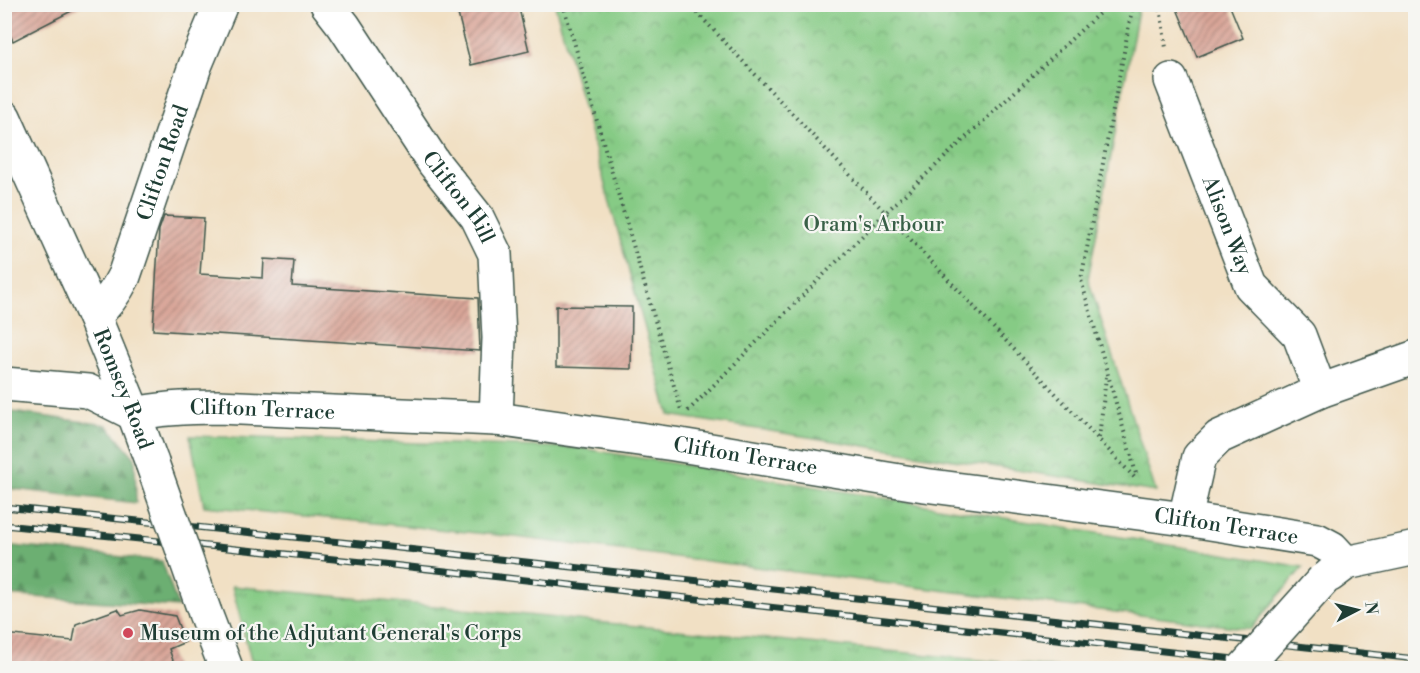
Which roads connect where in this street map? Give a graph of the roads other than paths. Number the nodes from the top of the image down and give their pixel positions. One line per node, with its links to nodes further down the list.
1 (221, 4): 6 (main road, Clifton Road)
2 (327, 4): 11 (main road, Clifton Hill)
3 (1171, 80): 9 (main road, Alison Way)
4 (4, 117): 5 (main road, Romsey Road)
5 (11, 150): 6 (main road, Romsey Road)
6 (94, 316): 10 (main road, Romsey Road)
7 (1416, 357): 9 (main road)
8 (4, 384): 10 (main road)
9 (1320, 391): 12 (main road)
10 (134, 414): 11 (main road, Clifton Terrace); 15 (main road, Romsey Road, bridge)
11 (496, 419): 12 (main road, Clifton Terrace)
12 (1185, 519): 14 (main road, Clifton Terrace)
13 (1416, 548): 14 (main road)
14 (1335, 571): 16 (main road, bridge)
15 (226, 669)
16 (1244, 669)

